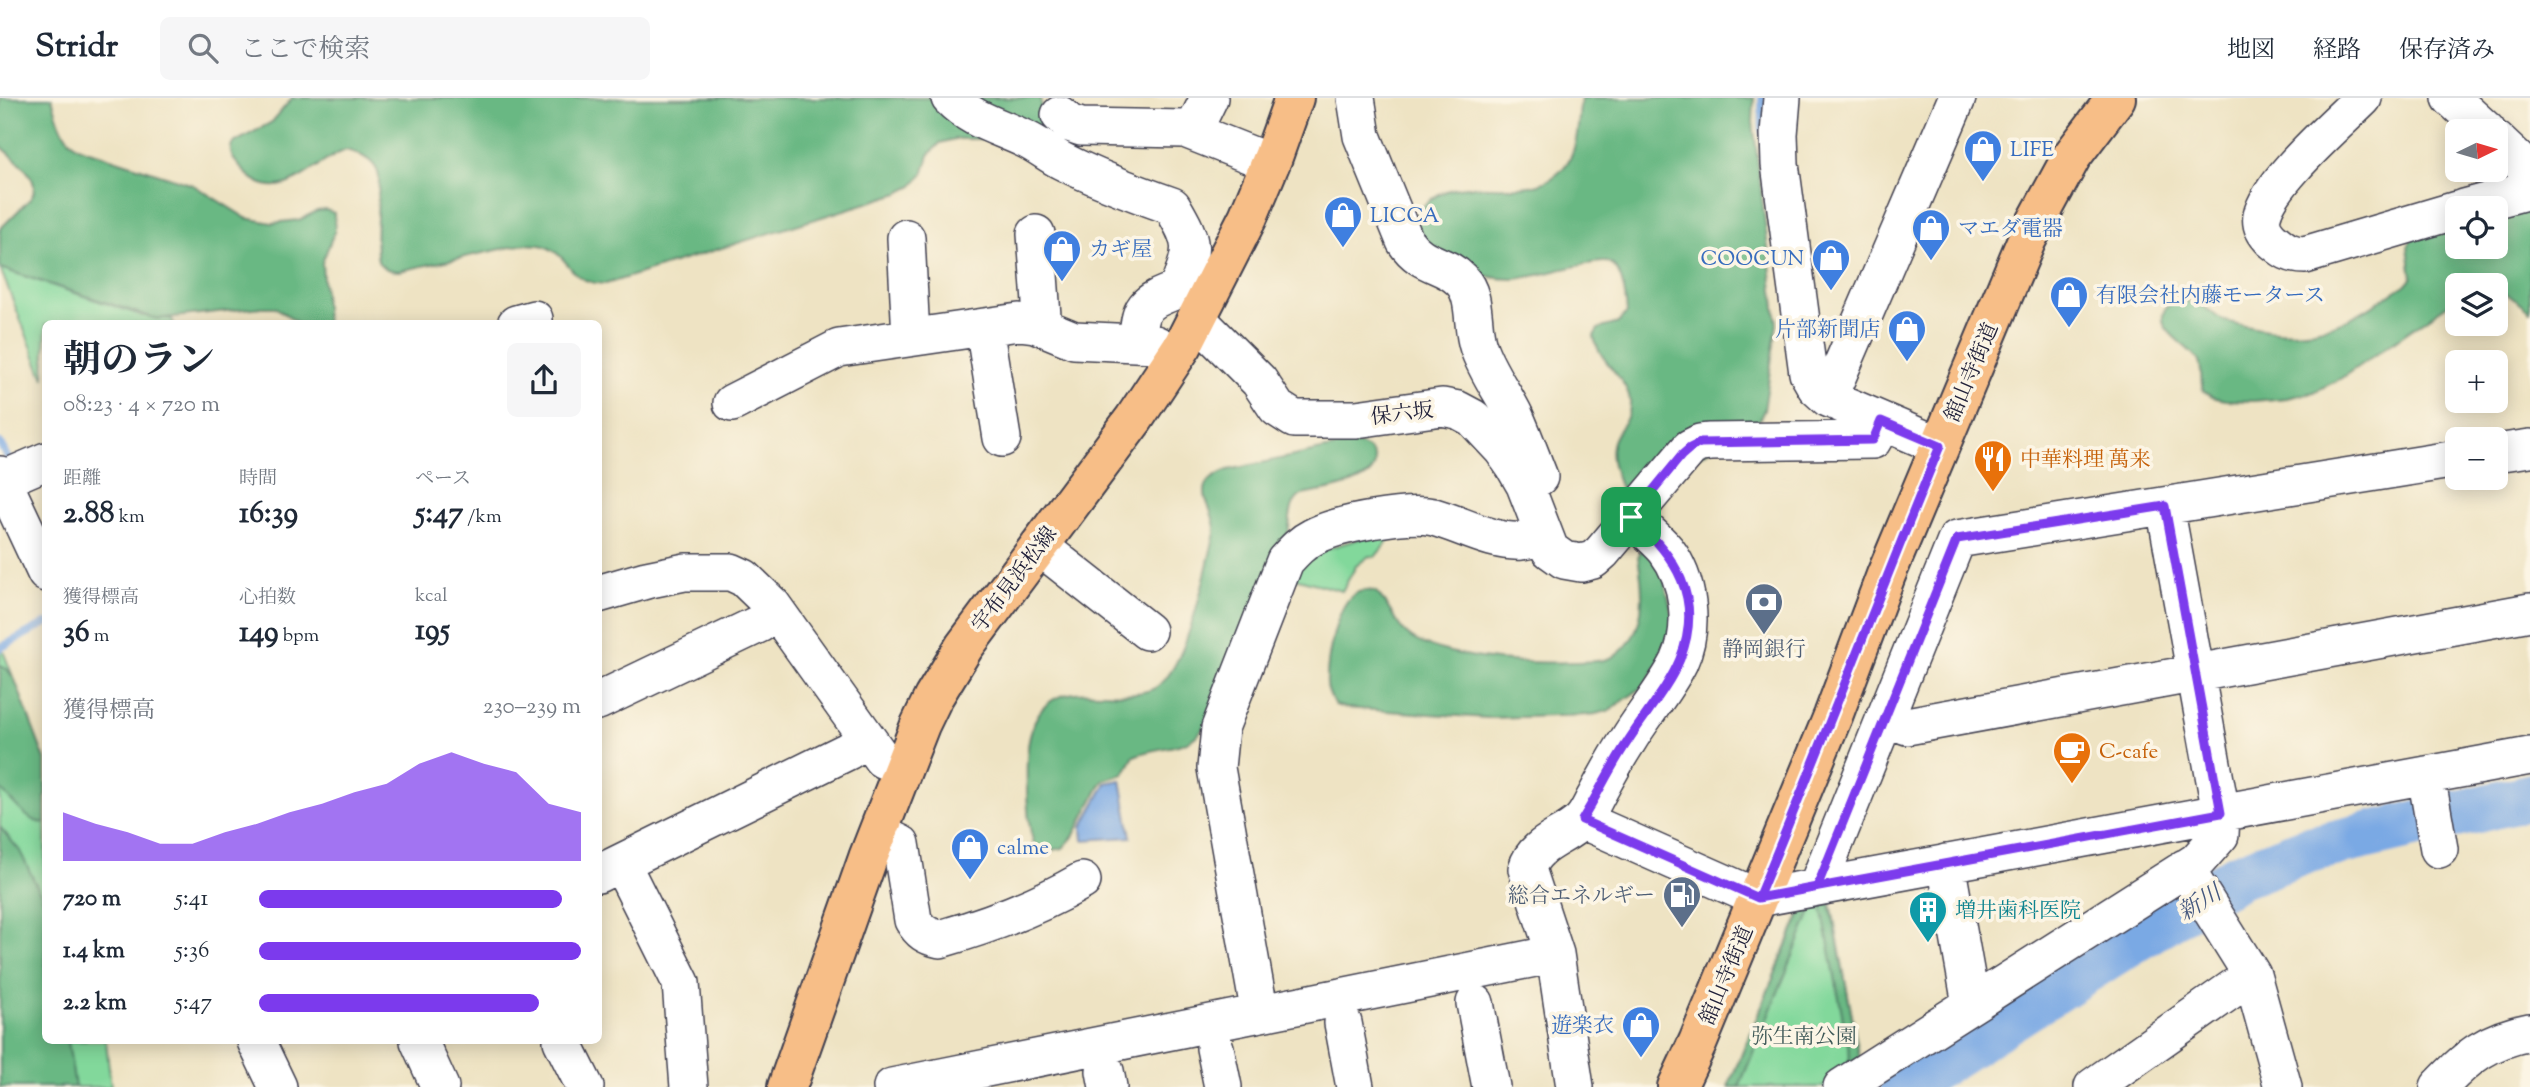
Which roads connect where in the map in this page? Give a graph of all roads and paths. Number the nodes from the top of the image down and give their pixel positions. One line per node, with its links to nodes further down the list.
1 (950, 98): 25 (street)
2 (1209, 98): 12 (street)
3 (1294, 98): 14 (main road, 宇布見浜松線)
4 (1356, 98): 40 (street)
5 (1782, 98): 27 (street)
6 (1957, 98): 27 (street)
7 (2116, 98): 31 (main road, 舘山寺街道)
8 (2363, 98): 18 (street)
9 (2451, 98): 11 (street)
10 (1060, 115): 12 (street)
11 (2474, 119)
12 (1193, 131): 14 (street)
13 (2508, 151): 15 (street)
14 (1270, 163): 21 (main road, 宇布見浜松線)
15 (2530, 172)
16 (2530, 190): 17 (street)
17 (2508, 196)
18 (2445, 214)
19 (1036, 234): 22 (street)
20 (906, 238): 24 (street)
21 (1197, 319): 26 (main road, 宇布見浜松線); 40 (street, 保六坂)
22 (1038, 325): 23 (street); 25 (street)
23 (984, 327): 24 (street); 30 (street)
24 (911, 337): 28 (street)
25 (1138, 342): 26 (street)
26 (1177, 355): 39 (main road, 宇布見浜松線)
27 (1828, 398): 29 (street)
28 (732, 403)
29 (1881, 421): 31 (street); 38 (street)
30 (1002, 438)
31 (1940, 446): 62 (main road, 舘山寺街道)
32 (2530, 448): 33 (street)
33 (2508, 451)
34 (2445, 461): 37 (street)
35 (42, 463): 36 (street)
36 (1, 478): 41 (street)
37 (2165, 506): 46 (street); 48 (street)
38 (1631, 517): 40 (street); 54 (street)
39 (1039, 546): 45 (street); 51 (main road, 宇布見浜松線)
40 (1553, 547): 65 (street)
41 (42, 565)
42 (602, 593): 43 (street)
43 (777, 612): 47 (street); 49 (street)
44 (2530, 612): 46 (street)
45 (1147, 631)
46 (2195, 673): 48 (street); 53 (street)
47 (602, 699)
48 (1885, 718): 61 (street)
49 (867, 738): 51 (street); 58 (street)
50 (2530, 756): 52 (street)
51 (903, 768): 55 (main road, 宇布見浜松線)
52 (2428, 787): 53 (street); 56 (street)
53 (2221, 813): 57 (street); 59 (street)
54 (1582, 820): 62 (street); 63 (street)
55 (878, 833): 60 (street); 78 (main road, 宇布見浜松線)
56 (2439, 849)
57 (1946, 863): 61 (street); 66 (street)
58 (610, 869): 77 (street)
59 (2187, 871): 64 (street); 66 (street)
60 (1082, 881)
61 (1817, 887): 62 (street)
62 (1758, 898): 84 (main road, 舘山寺街道)
63 (1555, 954): 79 (street); 83 (street)
64 (2254, 982): 86 (street); 87 (street)
65 (1257, 998)
66 (1975, 1001): 85 (street)
67 (1475, 1003): 82 (street)
68 (1343, 1023): 81 (street)
69 (2530, 1031): 88 (street)
70 (257, 1044): 74 (street)
71 (420, 1044): 75 (street)
72 (564, 1044): 76 (street)
73 (1215, 1048): 80 (street)
74 (278, 1087)
75 (440, 1087)
76 (585, 1087)
77 (689, 1087)
78 (787, 1087)
79 (892, 1087)
80 (1223, 1087)
81 (1355, 1087)
82 (1491, 1087)
83 (1575, 1087)
84 (1676, 1087)
85 (1842, 1087)
86 (2093, 1087)
87 (2283, 1087)
88 (2440, 1087)

